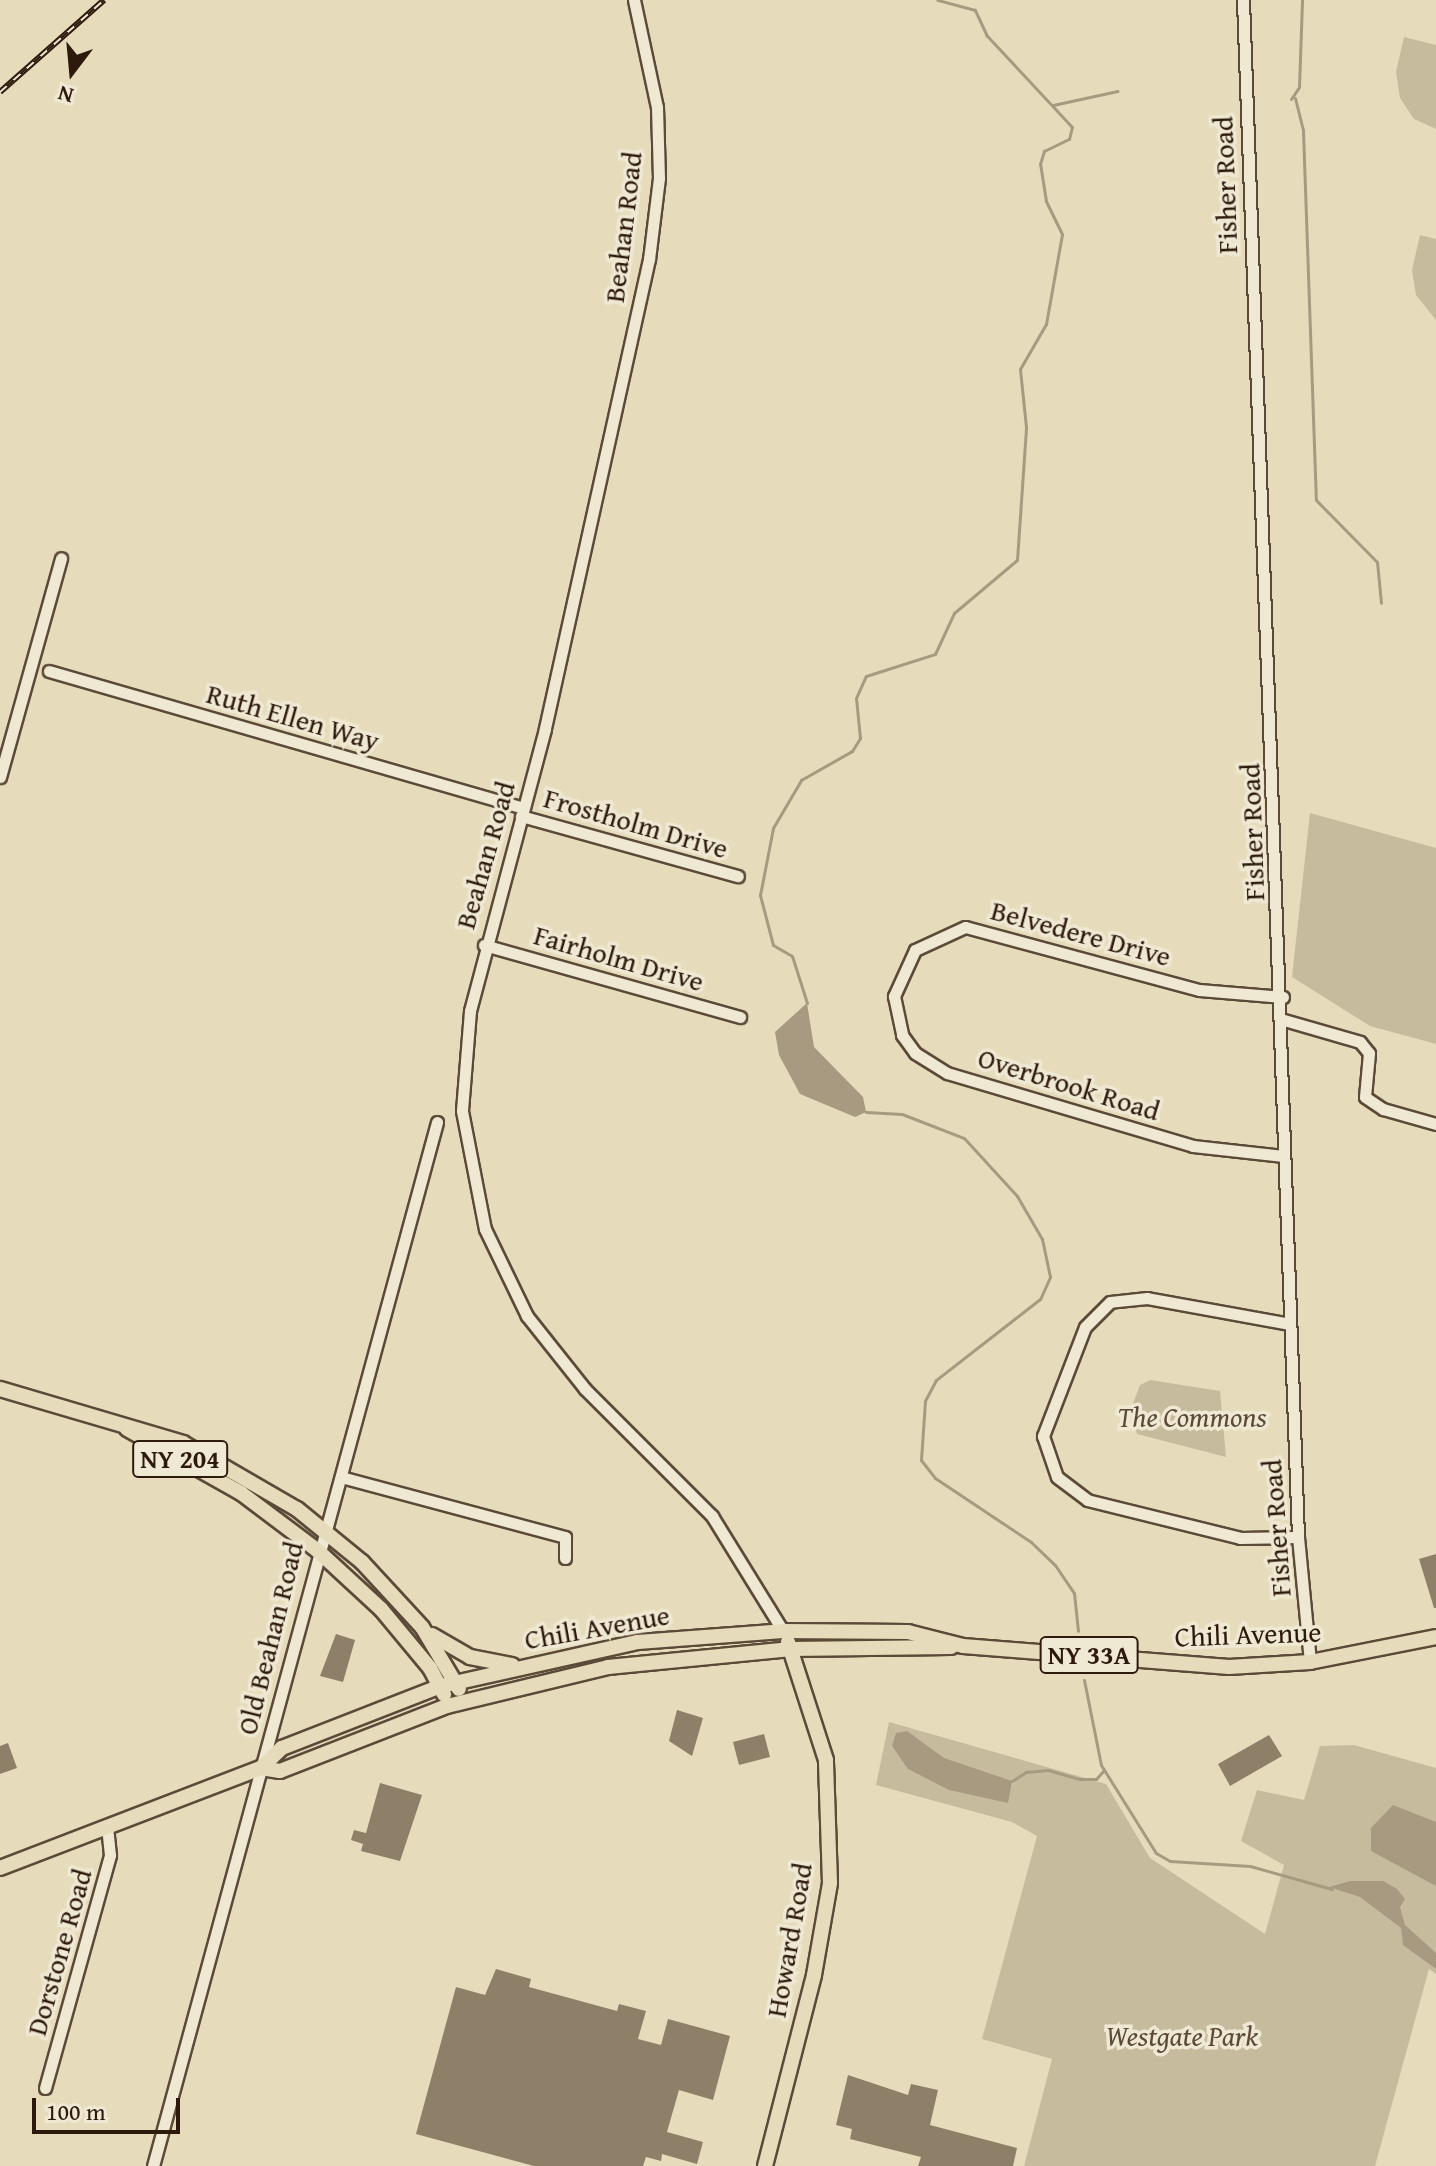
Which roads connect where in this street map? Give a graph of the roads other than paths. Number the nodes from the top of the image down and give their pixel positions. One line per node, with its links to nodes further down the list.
1 (634, 0): 6 (street, Beahan Road)
2 (1243, 0): 10 (street, Fisher Road)
3 (61, 558): 5 (street)
4 (49, 671): 6 (street, Ruth Ellen Way)
5 (0, 777)
6 (522, 812): 7 (street, Frostholm Drive); 8 (street, Beahan Road)
7 (738, 876)
8 (484, 945): 11 (street, Fairholm Drive); 25 (street, Beahan Road)
9 (896, 988): 10 (street, Belvedere Drive); 15 (street, Overbrook Road)
10 (1283, 997): 12 (street, Fisher Road)
11 (740, 1017)
12 (1284, 1020): 14 (street); 15 (street, Fisher Road)
13 (437, 1122): 19 (street, Old Beahan Road)
14 (1436, 1124)
15 (1283, 1156): 16 (street, Fisher Road)
16 (1290, 1324): 21 (street, Fisher Road); 21 (street)
17 (0, 1389): 18 (main road, NY 204)
18 (110, 1419): 20 (main road, NY 204); 22 (main road, NY 204)
19 (341, 1477): 20 (street, Old Beahan Road); 23 (street)
20 (322, 1528): 22 (street, Old Beahan Road); 24 (main road, NY 204)
21 (1298, 1537): 29 (street, Fisher Road)
22 (317, 1550): 31 (main road, NY 204); 34 (street, Old Beahan Road)
23 (565, 1558)
24 (422, 1627): 30 (main road, NY 204); 31 (main road)
25 (783, 1631): 27 (main road, Chili Avenue / NY 33A); 28 (main road, Howard Road); 30 (main road, Chili Avenue / NY 33A)
26 (1436, 1637): 29 (main road, Chili Avenue / NY 33A)
27 (963, 1646): 28 (main road, Chili Avenue / NY 33A); 29 (main road, Chili Avenue / NY 33A)
28 (791, 1649): 32 (main road, Chili Avenue / NY 33A); 39 (main road, Howard Road)
29 (1310, 1662)
30 (525, 1666): 31 (main road, Chili Avenue / NY 33A)
31 (448, 1684): 32 (main road); 33 (main road, NY 204); 34 (main road, Chili Avenue / NY 33A)
32 (464, 1701): 33 (main road, Chili Avenue / NY 33A)
33 (447, 1706): 34 (main road, Chili Avenue / NY 33A)
34 (261, 1768): 35 (main road, Chili Avenue / NY 33A); 38 (street, Old Beahan Road)
35 (107, 1828): 36 (main road, Chili Avenue / NY 33A); 37 (street, Dorstone Road)
36 (0, 1868)
37 (45, 2088)
38 (153, 2166)
39 (765, 2166)

